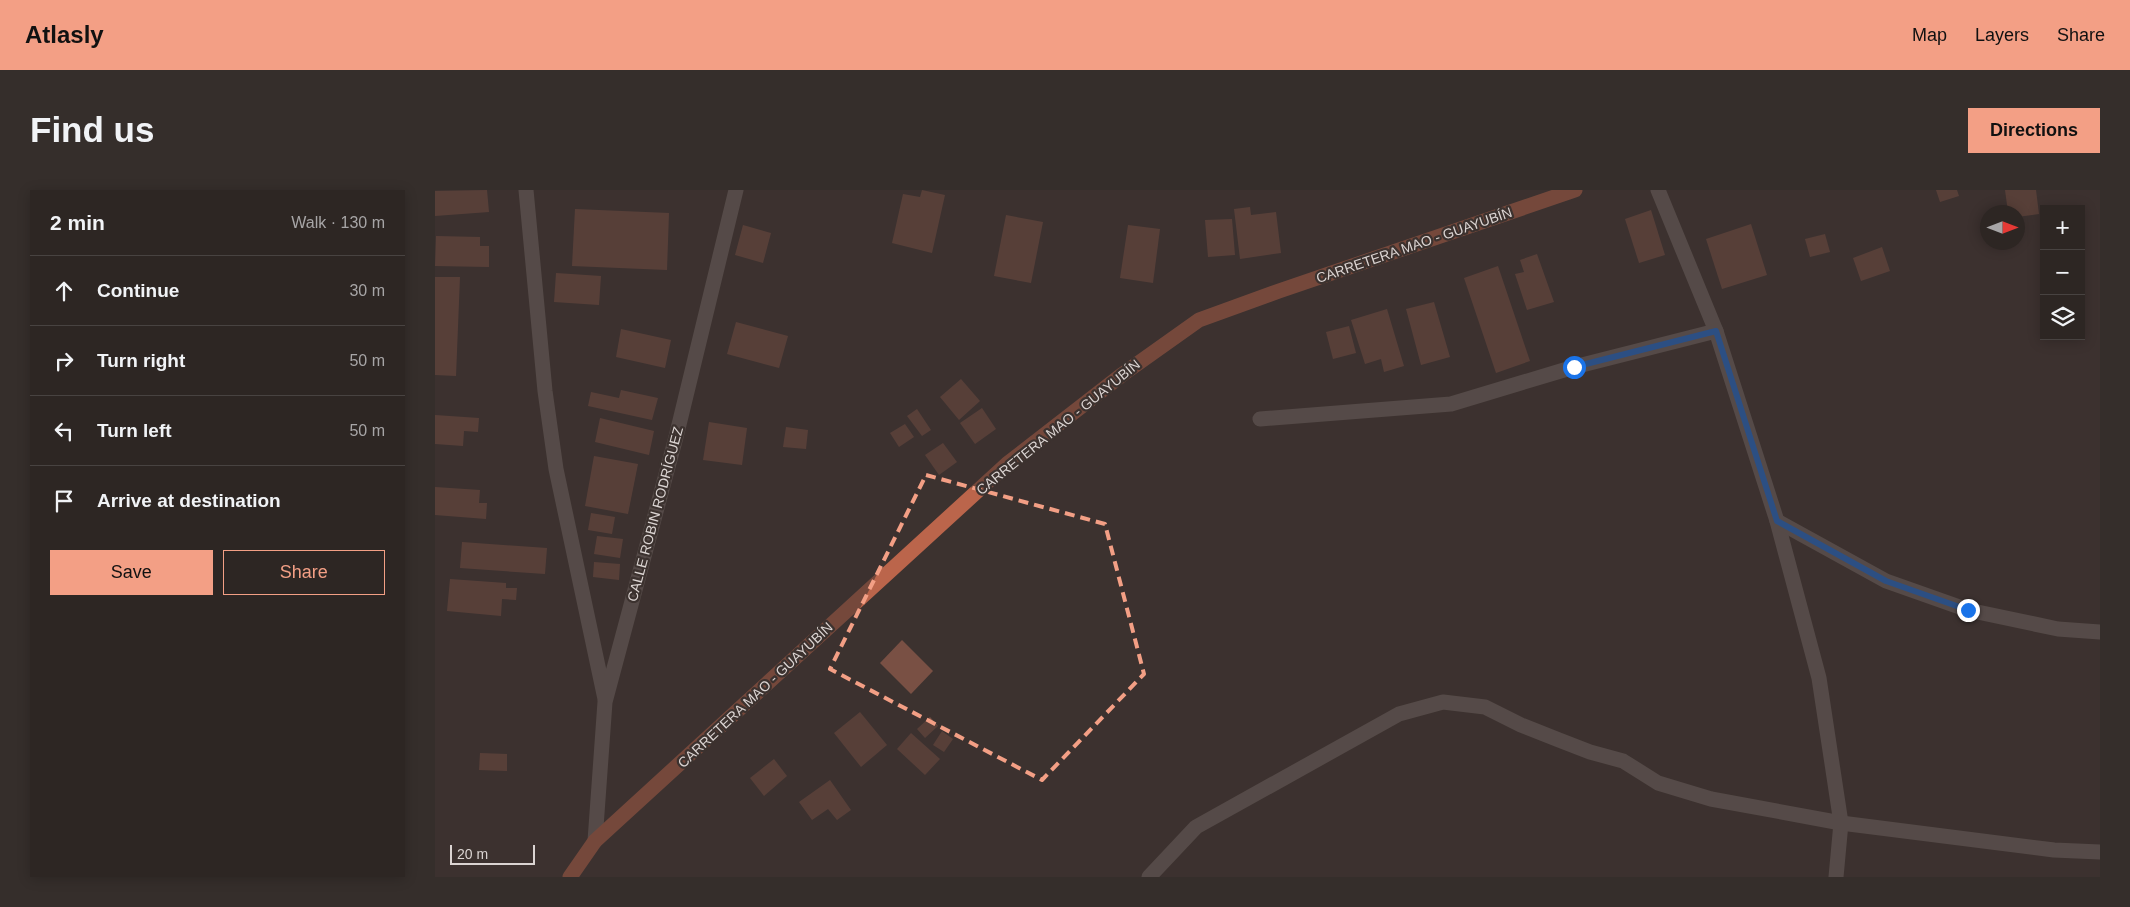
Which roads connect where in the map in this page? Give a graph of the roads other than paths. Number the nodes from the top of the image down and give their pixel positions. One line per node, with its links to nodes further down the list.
1 (526, 190): 9 (street)
2 (736, 190): 9 (street, CALLE ROBIN RODRÍGUEZ)
3 (1575, 190): 11 (main road, CARRETERA MAO - GUAYUBÍN)
4 (1657, 190): 5 (street)
5 (1716, 331): 6 (street); 7 (street)
6 (1260, 419)
7 (1777, 521): 8 (street); 10 (street)
8 (2100, 632)
9 (605, 702): 11 (street, CALLE ROBIN RODRÍGUEZ)
10 (1841, 823): 12 (street); 14 (street); 15 (street)
11 (595, 841): 13 (main road, CARRETERA MAO - GUAYUBÍN)
12 (2100, 852)
13 (570, 877)
14 (1149, 877)
15 (1836, 877)

